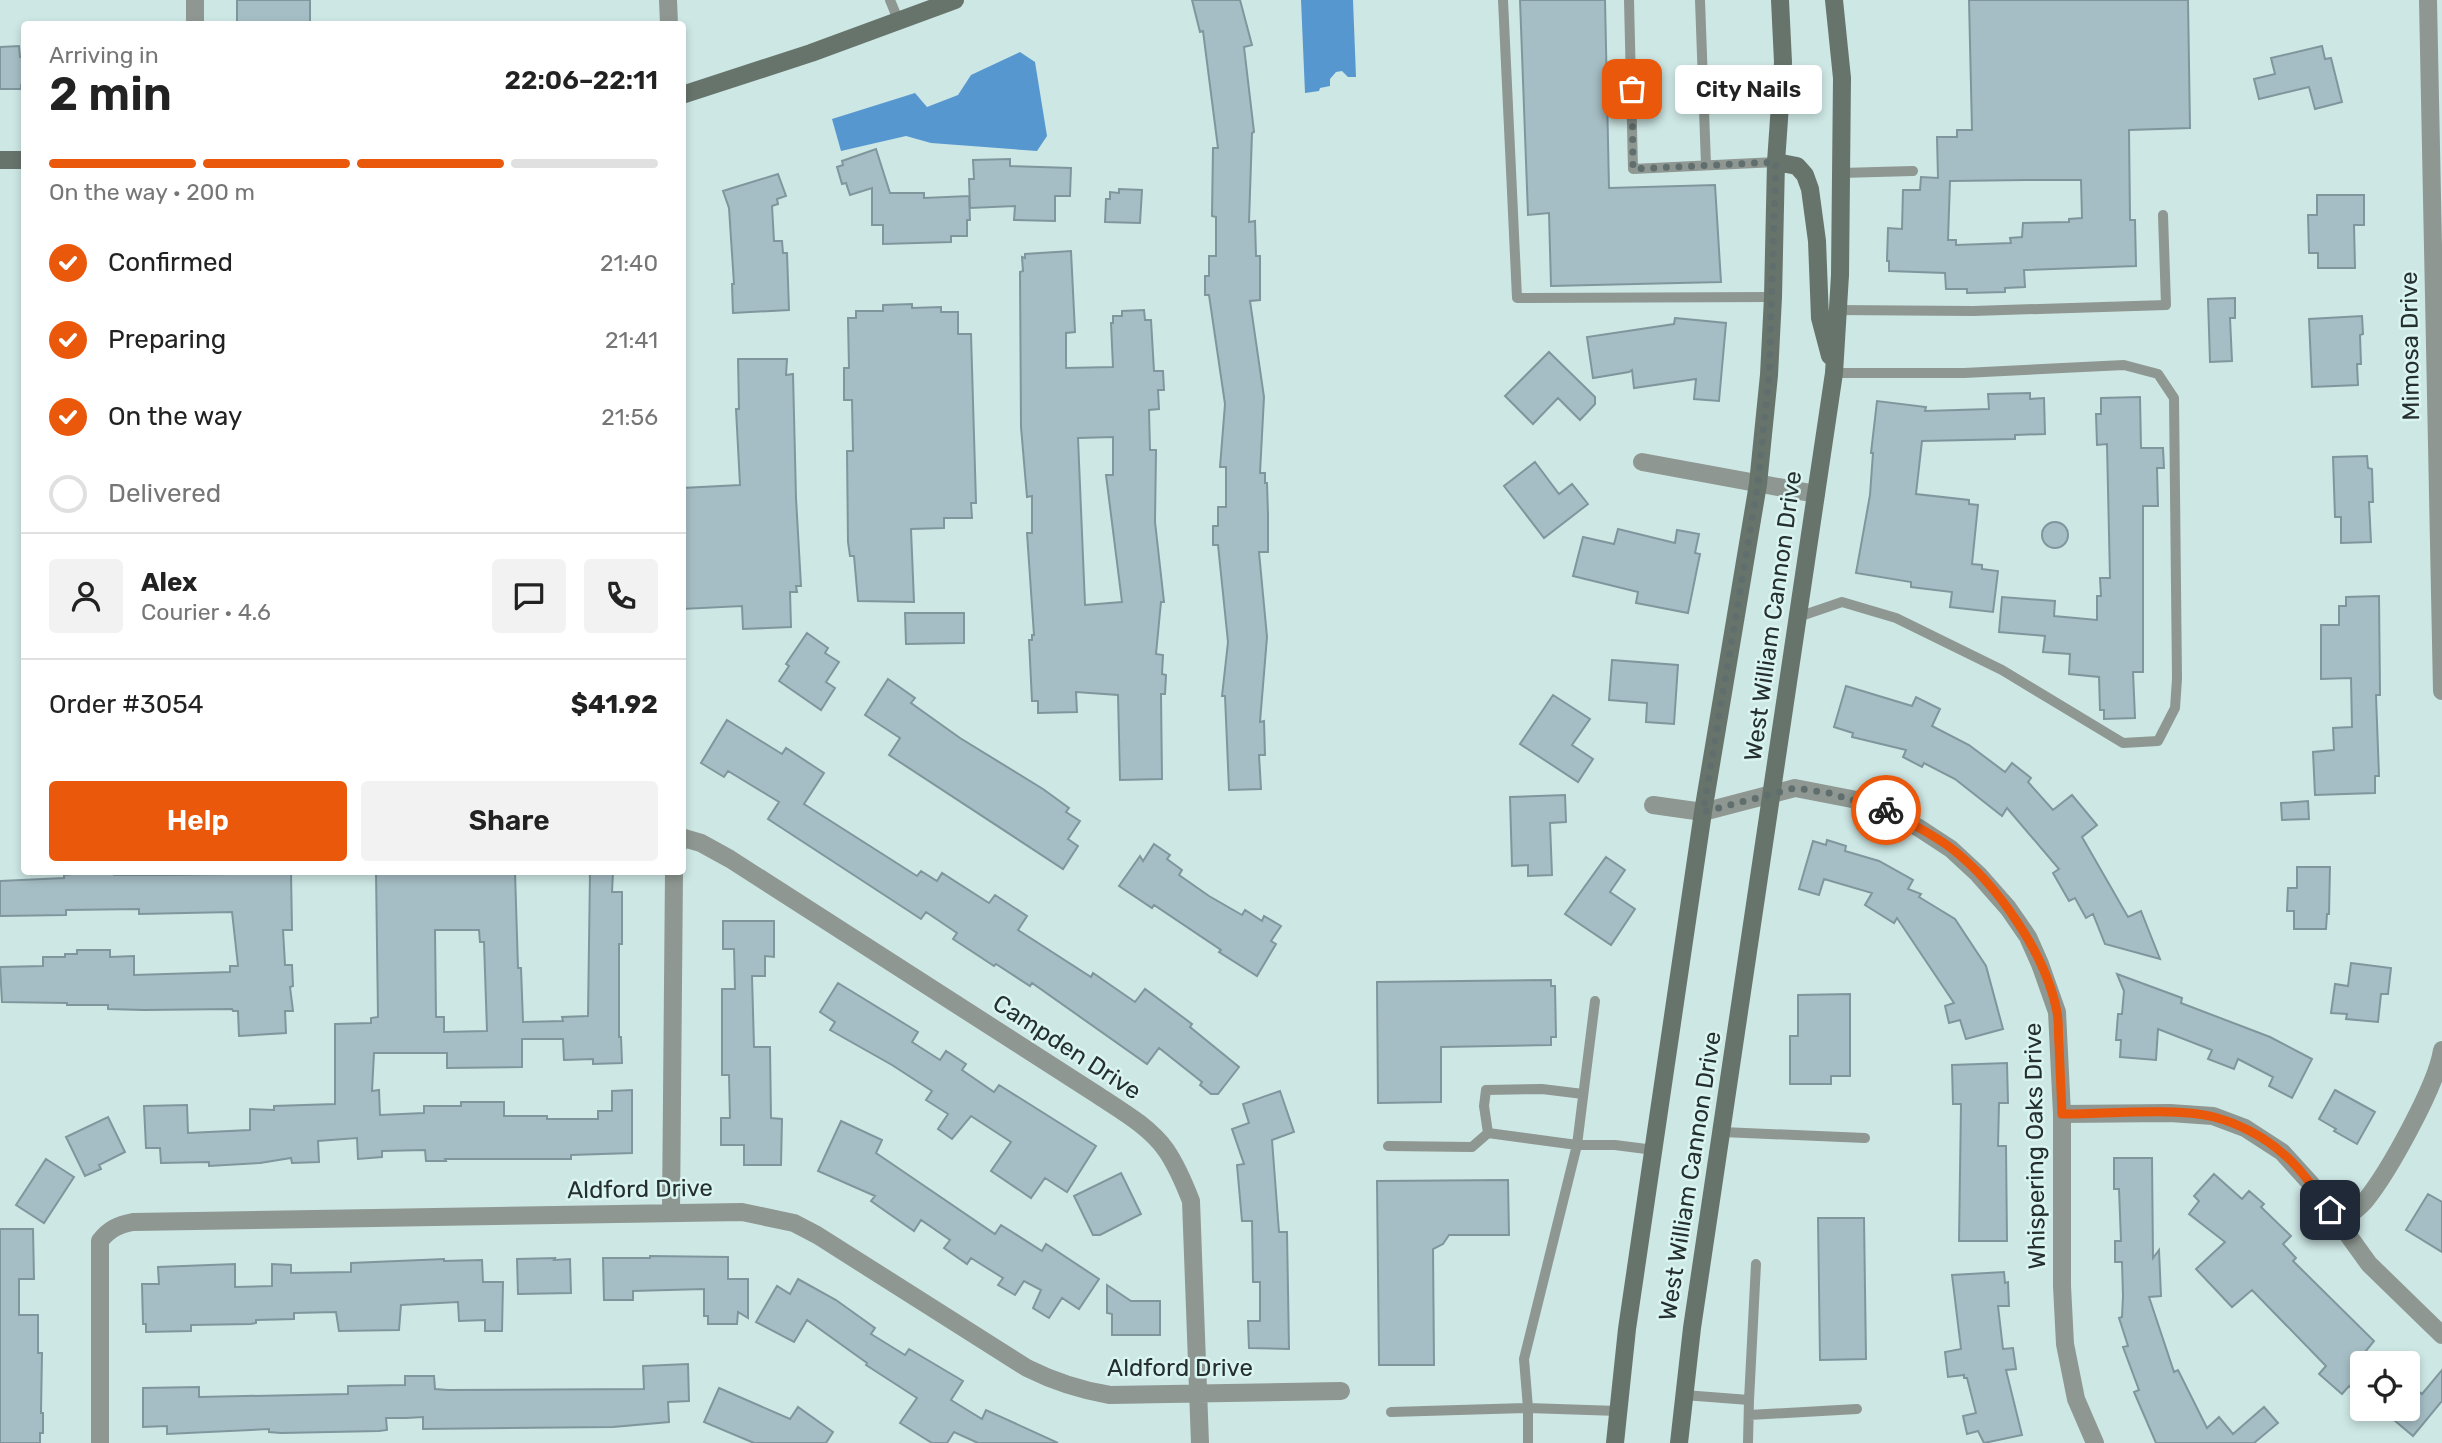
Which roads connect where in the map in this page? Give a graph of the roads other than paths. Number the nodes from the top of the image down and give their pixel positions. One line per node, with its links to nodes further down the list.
1 (195, 0): 11 (street)
2 (668, 0): 12 (street)
3 (890, 0): 13 (lane)
4 (955, 0): 13 (main road)
5 (1503, 0): 22 (lane)
6 (1629, 0): 18 (lane)
7 (1700, 0): 18 (lane)
8 (1780, 0): 17 (main road, West William Cannon Drive)
9 (1835, 0): 20 (main road)
10 (2428, 0): 25 (street, Mimosa Drive)
11 (195, 21)
12 (668, 21)
13 (899, 22): 14 (main road)
14 (686, 93)
15 (0, 160): 16 (main road)
16 (21, 160)
17 (1776, 162): 18 (lane); 22 (main road, West William Cannon Drive); 23 (main road)
18 (1706, 165)
19 (1913, 171): 20 (lane)
20 (1841, 173): 23 (main road)
21 (2163, 215): 23 (lane)
22 (1773, 297): 27 (main road, West William Cannon Drive)
23 (1829, 310): 24 (main road)
24 (1834, 373): 28 (main road, West William Cannon Drive); 29 (lane)
25 (2439, 421): 30 (street, Mimosa Drive)
26 (1642, 461): 27 (street)
27 (1758, 484): 28 (street); 33 (main road, West William Cannon Drive)
28 (1816, 494): 29 (main road, West William Cannon Drive)
29 (1798, 617): 31 (main road, West William Cannon Drive)
30 (2442, 691)
31 (1772, 793): 33 (street, Whispering Oaks Drive); 39 (street, Whispering Oaks Drive); 41 (main road, West William Cannon Drive)
32 (1653, 805): 33 (street)
33 (1703, 812): 45 (main road, West William Cannon Drive)
34 (686, 839): 51 (street, Campden Drive)
35 (674, 875): 46 (street)
36 (1595, 1001): 38 (lane)
37 (2442, 1050): 47 (street)
38 (1583, 1094): 40 (lane); 43 (lane)
39 (2062, 1114): 47 (street); 65 (street, Whispering Oaks Drive)
40 (1488, 1132): 43 (lane); 44 (lane)
41 (1721, 1132): 42 (lane); 52 (main road, West William Cannon Drive)
42 (1865, 1138)
43 (1577, 1145): 45 (lane); 54 (lane)
44 (1388, 1146)
45 (1654, 1150): 56 (main road, West William Cannon Drive)
46 (671, 1212): 51 (street, Aldford Drive); 59 (street, Aldford Drive)
47 (2339, 1222): 49 (street)
48 (1755, 1264): 53 (lane)
49 (2442, 1335)
50 (1340, 1391): 51 (street, Aldford Drive)
51 (1199, 1392): 60 (street, Campden Drive)
52 (1684, 1395): 53 (lane); 63 (main road, West William Cannon Drive)
53 (1749, 1400): 58 (lane)
54 (1528, 1408): 56 (lane); 57 (lane); 61 (lane)
55 (1857, 1409): 58 (lane)
56 (1618, 1411): 62 (main road, West William Cannon Drive)
57 (1391, 1412)
58 (1749, 1415): 64 (lane)
59 (100, 1443)
60 (1200, 1443)
61 (1528, 1443)
62 (1615, 1443)
63 (1679, 1443)
64 (1748, 1443)
65 (2095, 1443)

